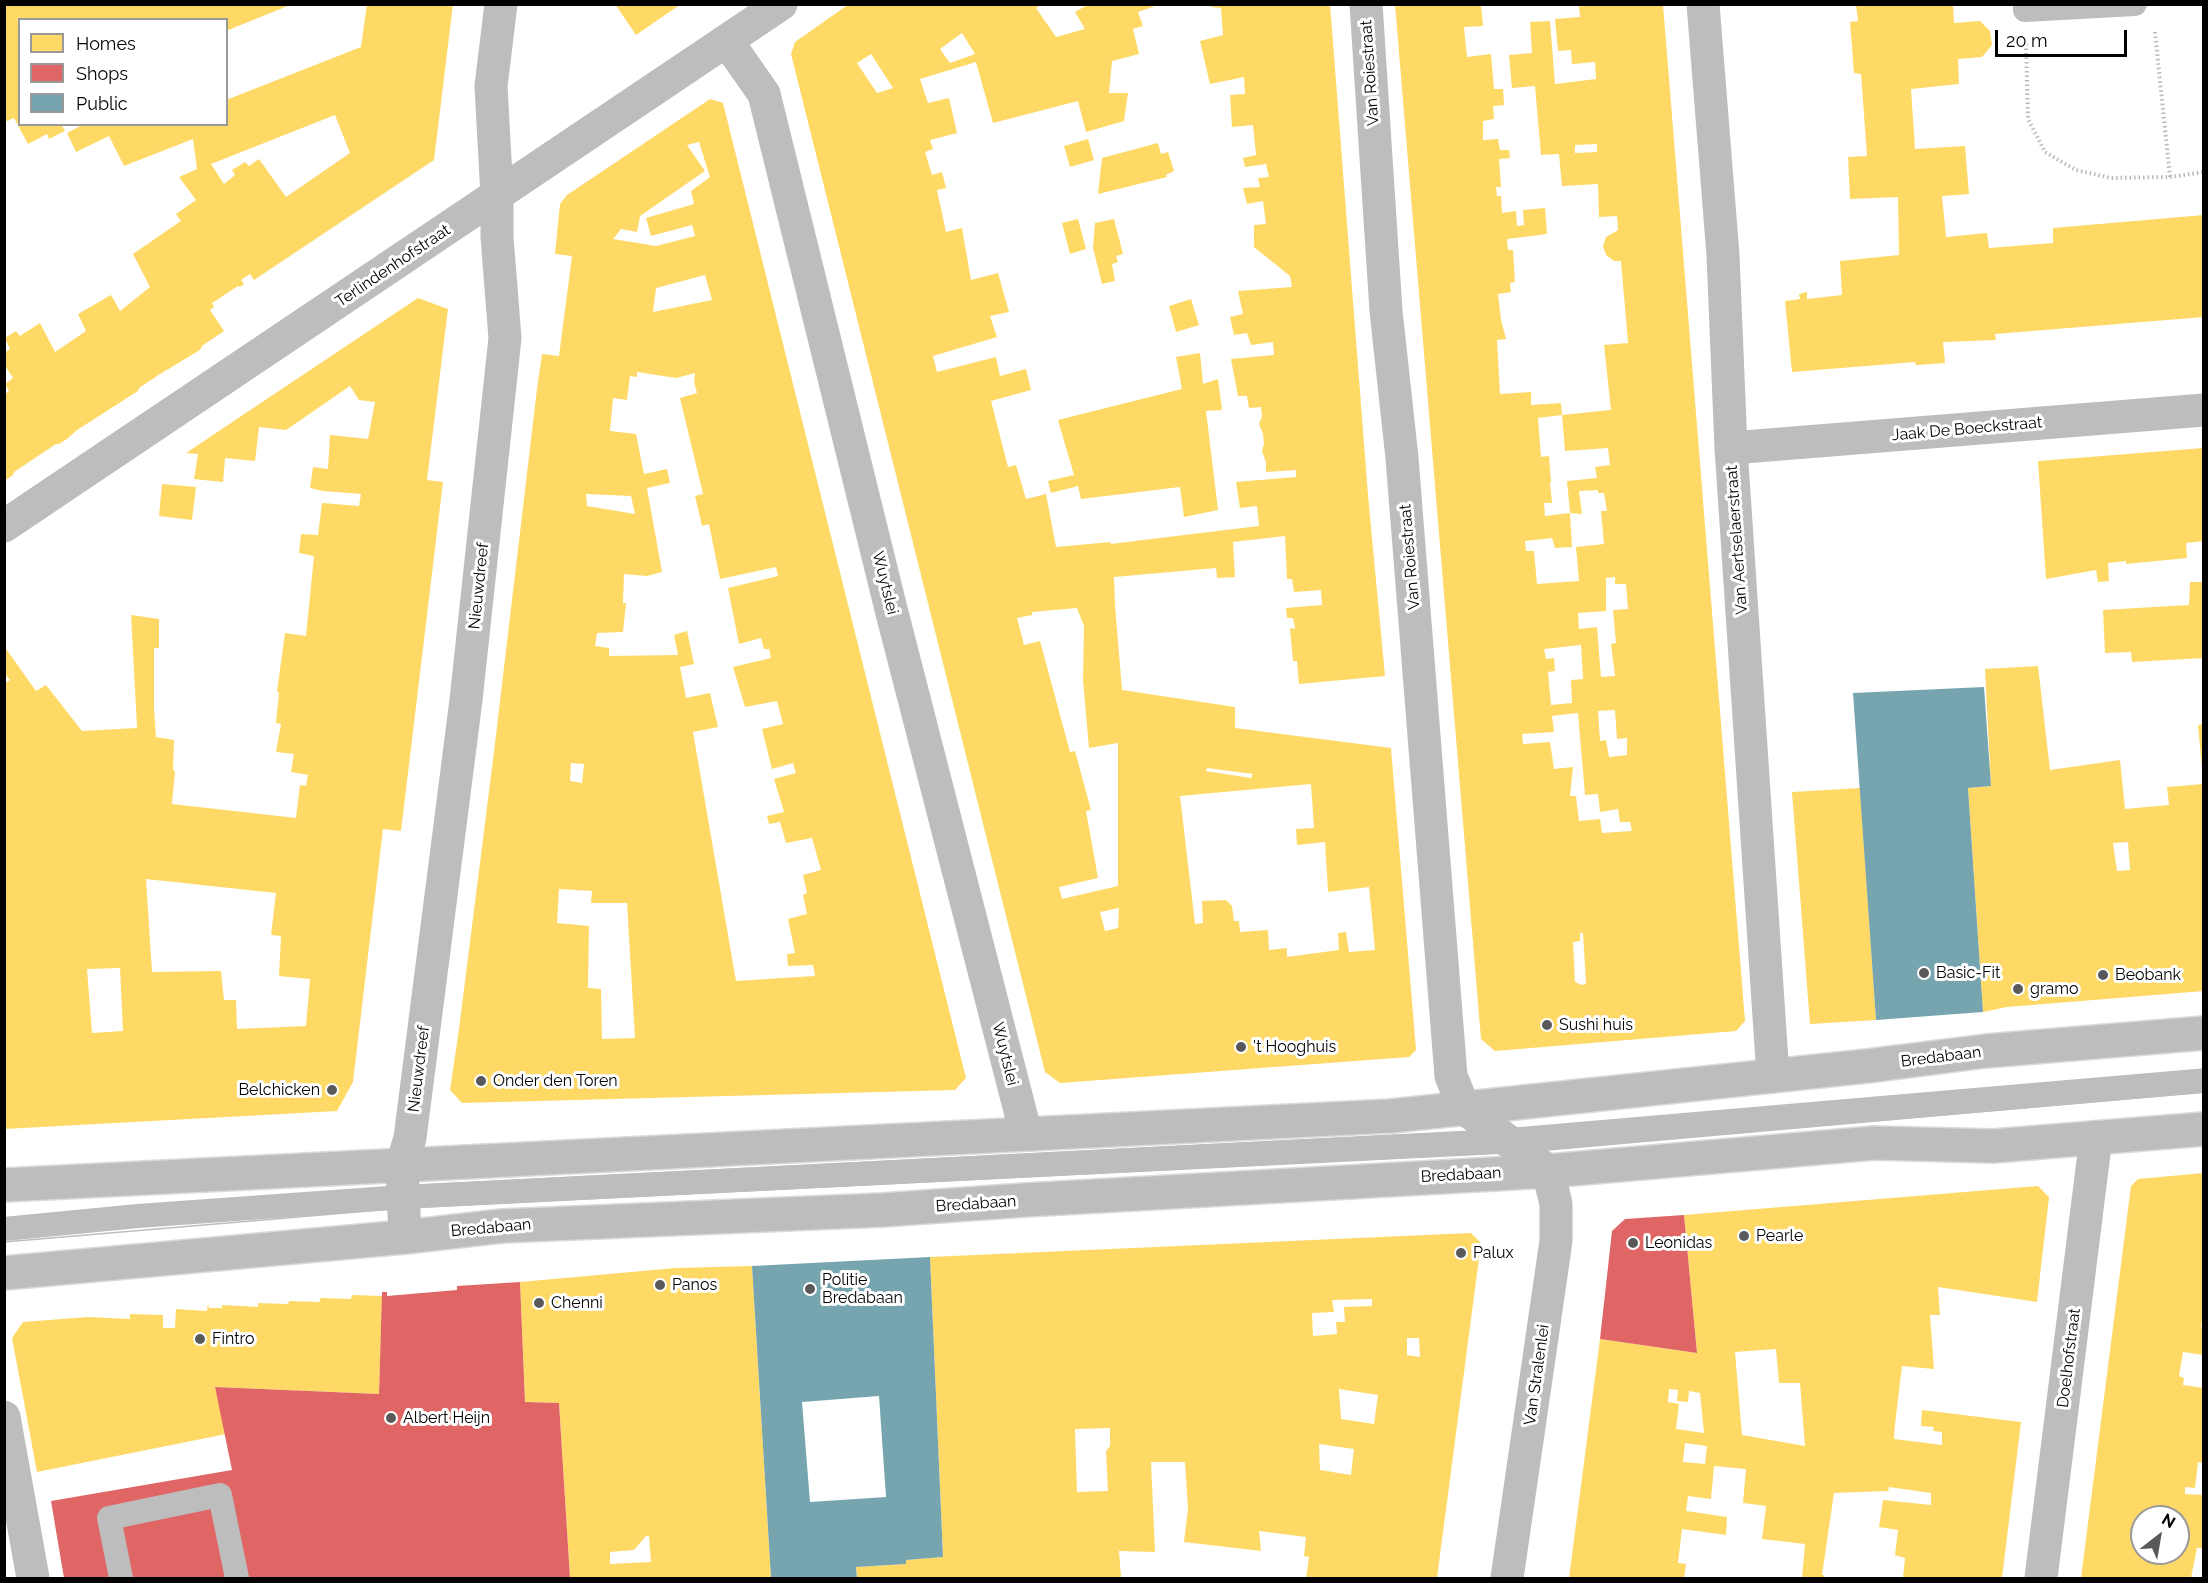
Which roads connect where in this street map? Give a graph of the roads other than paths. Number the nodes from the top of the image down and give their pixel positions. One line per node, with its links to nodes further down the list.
1 (501, 4): 8 (street, Nieuwdreef)
2 (781, 4): 7 (street, Terlindenhofstraat)
3 (1366, 4): 15 (street, Van Roiestraat)
4 (1703, 4): 10 (street, Van Aertselaerstraat)
5 (2135, 4): 6 (lane)
6 (2025, 8)
7 (727, 41): 8 (street, Terlindenhofstraat); 17 (street, Wuytslei)
8 (497, 196): 11 (street, Terlindenhofstraat); 21 (street, Nieuwdreef)
9 (2204, 410): 10 (street, Jaak De Boeckstraat)
10 (1731, 448): 13 (street, Van Aertselaerstraat)
11 (4, 526)
12 (2204, 1033): 13 (street, Bredabaan)
13 (1773, 1076): 15 (street, Bredabaan)
14 (2204, 1081): 19 (lane, Bredabaan)
15 (1464, 1108): 17 (street, Bredabaan); 19 (street, Bredabaan)
16 (2204, 1129): 18 (street, Bredabaan)
17 (1026, 1134): 21 (street, Bredabaan)
18 (2096, 1137): 20 (street, Bredabaan); 31 (street, Doelhofstraat)
19 (1509, 1141): 20 (street, Bredabaan); 21 (lane, Bredabaan)
20 (1548, 1171): 24 (street, Bredabaan); 30 (street, Van Stralenlei)
21 (402, 1181): 22 (street, Bredabaan); 23 (lane); 24 (street)
22 (4, 1185)
23 (4, 1229)
24 (405, 1237): 25 (street, Bredabaan)
25 (4, 1273)
26 (4, 1417): 27 (street)
27 (33, 1578)
28 (122, 1578): 29 (lane)
29 (237, 1578)
30 (1507, 1578)
31 (2041, 1578)

